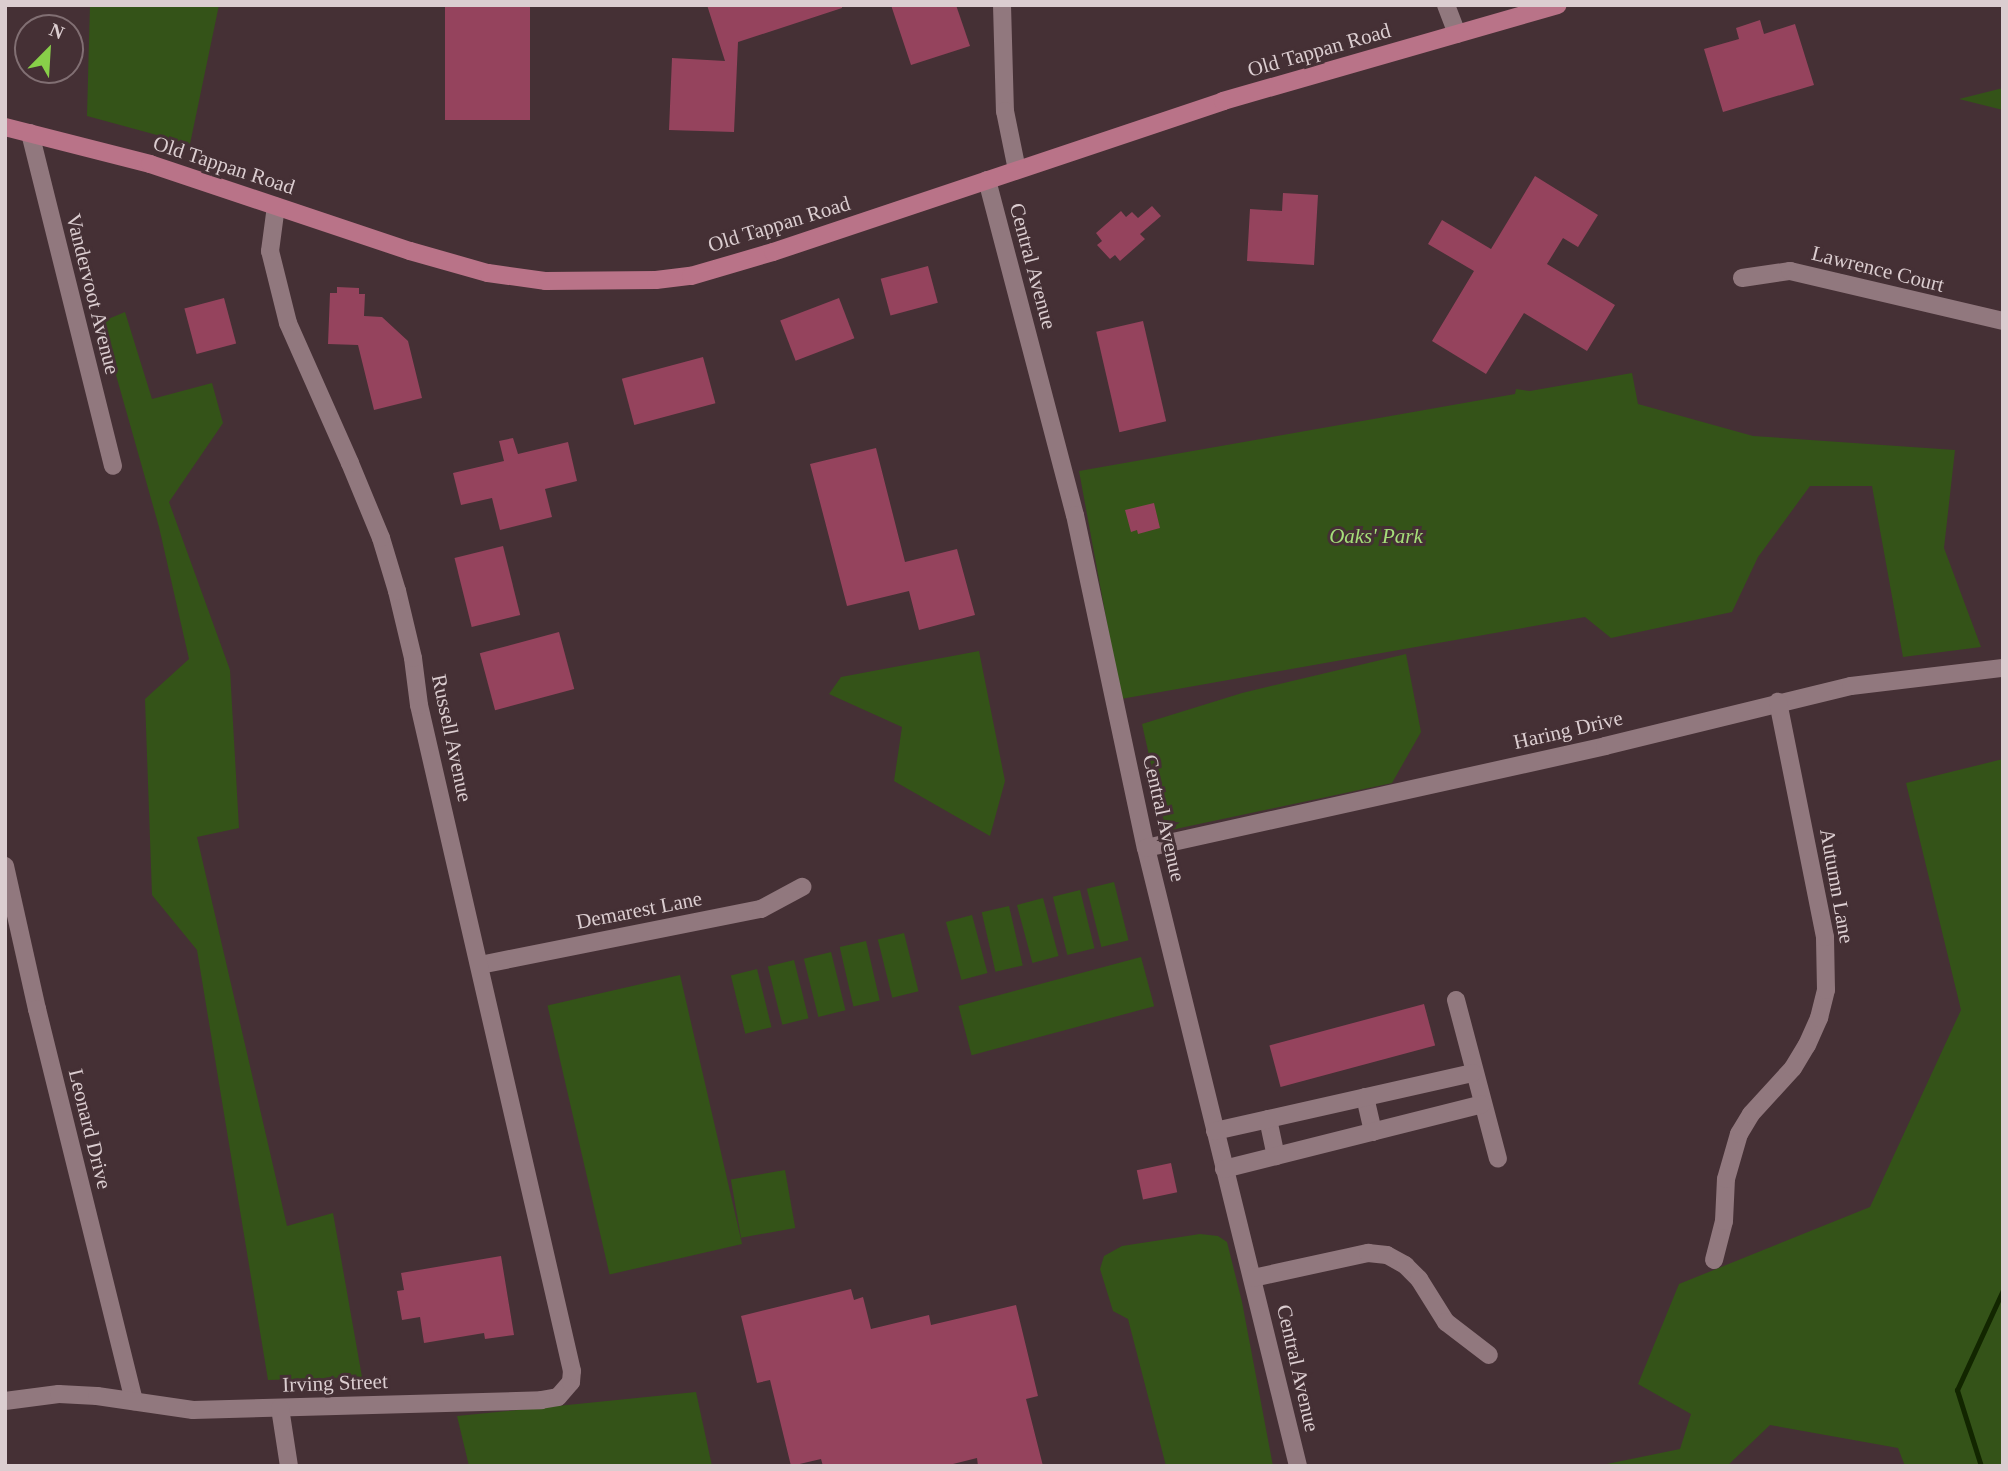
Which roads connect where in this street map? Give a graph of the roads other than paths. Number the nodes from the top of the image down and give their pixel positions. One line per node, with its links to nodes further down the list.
1 (1002, 5): 7 (street)
2 (1446, 5): 4 (street)
3 (1558, 5): 4 (main road, Old Tappan Road)
4 (1457, 34): 7 (main road, Old Tappan Road)
5 (5, 127): 6 (main road, Old Tappan Road)
6 (30, 133): 9 (main road, Old Tappan Road); 12 (street, Vandervoot Avenue)
7 (1017, 170): 8 (main road, Old Tappan Road)
8 (987, 180): 9 (main road, Old Tappan Road); 15 (street, Central Avenue)
9 (276, 206): 18 (street, Russell Avenue)
10 (1742, 278): 11 (street, Lawrence Court)
11 (2003, 321)
12 (113, 466)
13 (2003, 668): 14 (street, Haring Drive)
14 (1778, 702): 15 (street, Haring Drive); 29 (street, Autumn Lane)
15 (1146, 848): 24 (street, Central Avenue)
16 (5, 866): 34 (street, Leonard Drive)
17 (802, 887): 18 (street, Demarest Lane)
18 (480, 965): 31 (street, Russell Avenue)
19 (1456, 1000): 20 (street)
20 (1473, 1073): 21 (street); 22 (street)
21 (1365, 1097): 23 (street); 25 (street)
22 (1482, 1104): 25 (street); 27 (street)
23 (1268, 1119): 24 (street); 26 (street)
24 (1216, 1131): 28 (street, Central Avenue)
25 (1373, 1132): 26 (street)
26 (1276, 1156): 28 (street)
27 (1498, 1160)
28 (1224, 1169): 30 (street, Central Avenue)
29 (1714, 1260)
30 (1253, 1278): 32 (street); 37 (street, Central Avenue)
31 (552, 1294): 35 (street, Irving Street)
32 (1489, 1355)
33 (5, 1401): 34 (street, Irving Street)
34 (134, 1401): 35 (street, Irving Street)
35 (280, 1408): 36 (street)
36 (289, 1466)
37 (1298, 1466)

